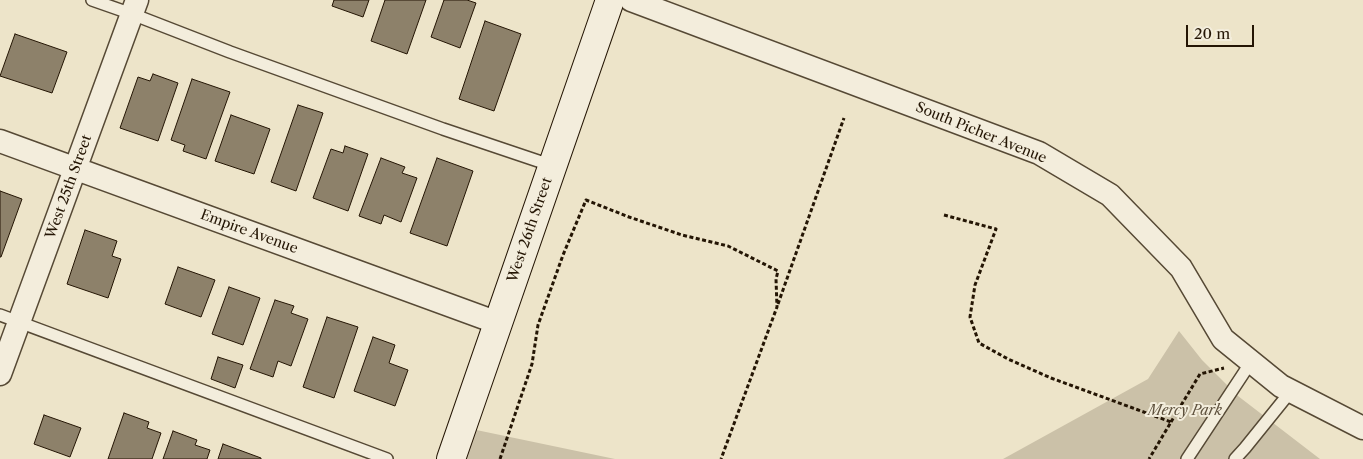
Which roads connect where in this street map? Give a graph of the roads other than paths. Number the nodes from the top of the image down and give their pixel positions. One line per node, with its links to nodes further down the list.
1 (92, 0): 4 (lane)
2 (610, 0): 6 (main road, West 26th Street)
3 (631, 0): 10 (street, South Picher Avenue)
4 (135, 7): 6 (lane); 7 (street, West 25th Street)
5 (0, 141): 7 (street, Empire Avenue)
6 (553, 166): 9 (main road, West 26th Street)
7 (76, 168): 8 (street, West 25th Street); 9 (street, Empire Avenue)
8 (10, 318): 11 (street, West 25th Street); 14 (lane)
9 (498, 323): 15 (main road, West 26th Street)
10 (1251, 362): 12 (street, South Picher Avenue); 16 (lane)
11 (0, 374)
12 (1291, 392): 13 (street, South Picher Avenue); 17 (lane)
13 (1363, 428)
14 (387, 459)
15 (450, 459)
16 (1187, 459)
17 (1235, 459)

